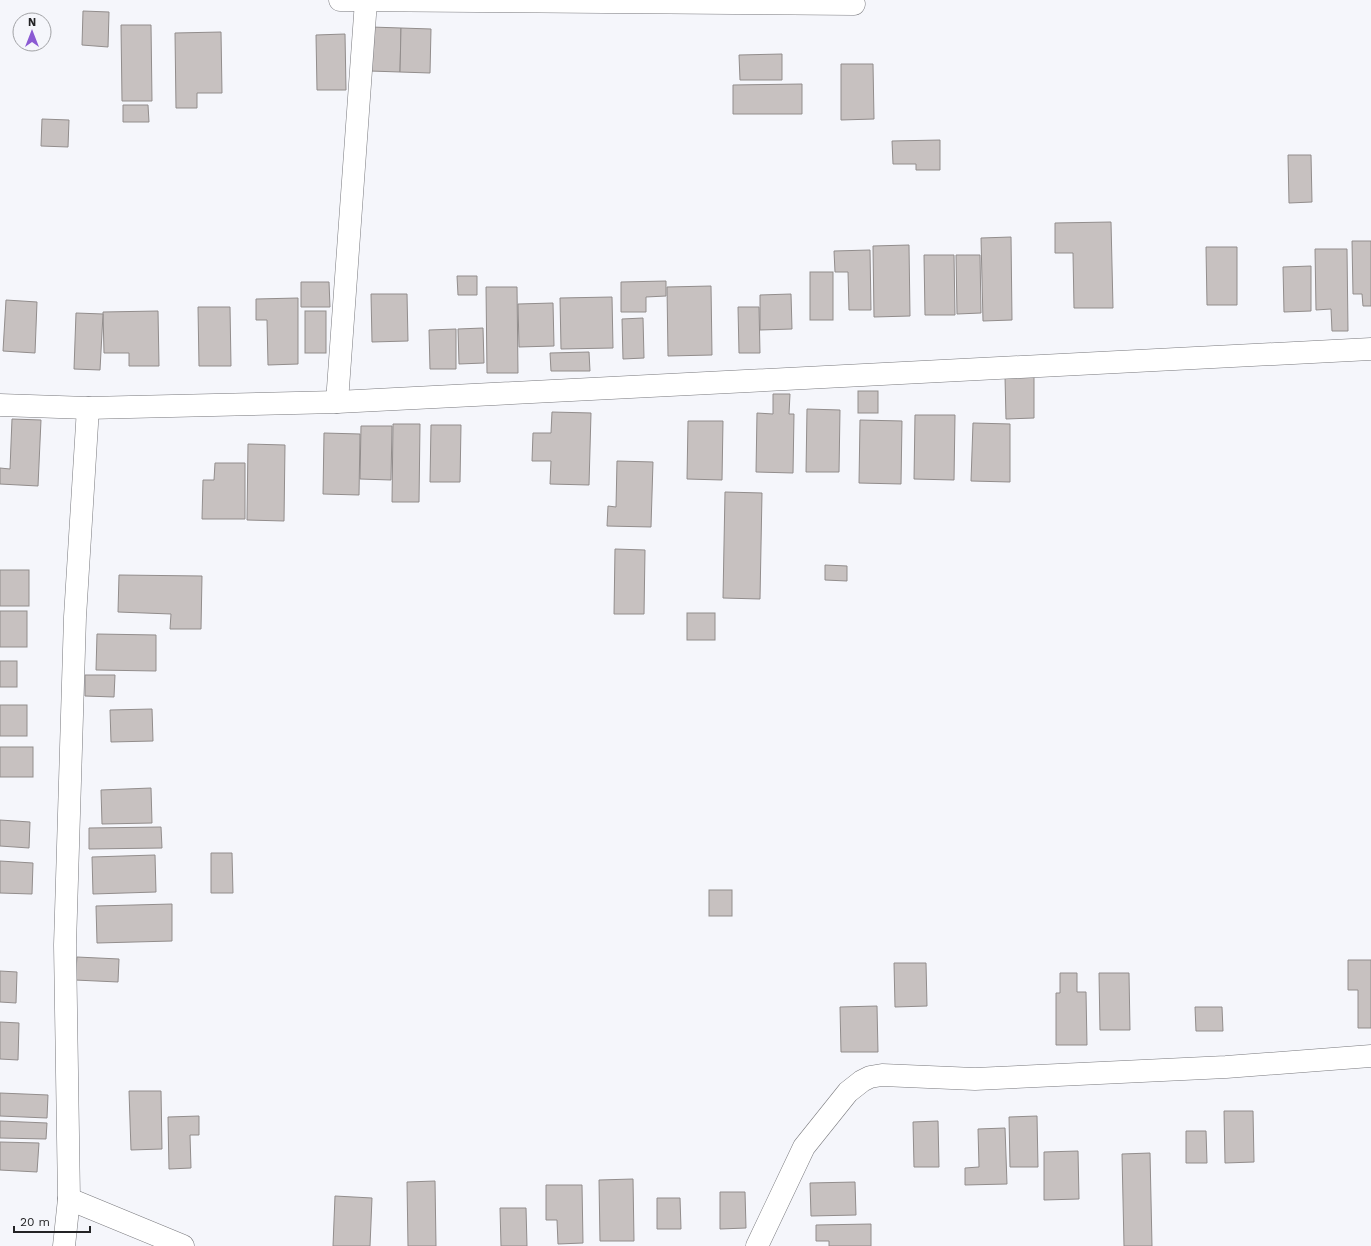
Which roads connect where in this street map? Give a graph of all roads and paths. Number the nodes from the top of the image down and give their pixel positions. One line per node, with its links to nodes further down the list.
1 (340, 0): 2 (street)
2 (366, 1): 3 (street); 5 (street)
3 (854, 4)
4 (1371, 349): 5 (street)
5 (337, 402): 7 (street)
6 (0, 405): 7 (street)
7 (88, 408): 9 (street)
8 (1371, 1056): 12 (street)
9 (68, 1199): 10 (street); 11 (street)
10 (64, 1246)
11 (183, 1246)
12 (757, 1246)

